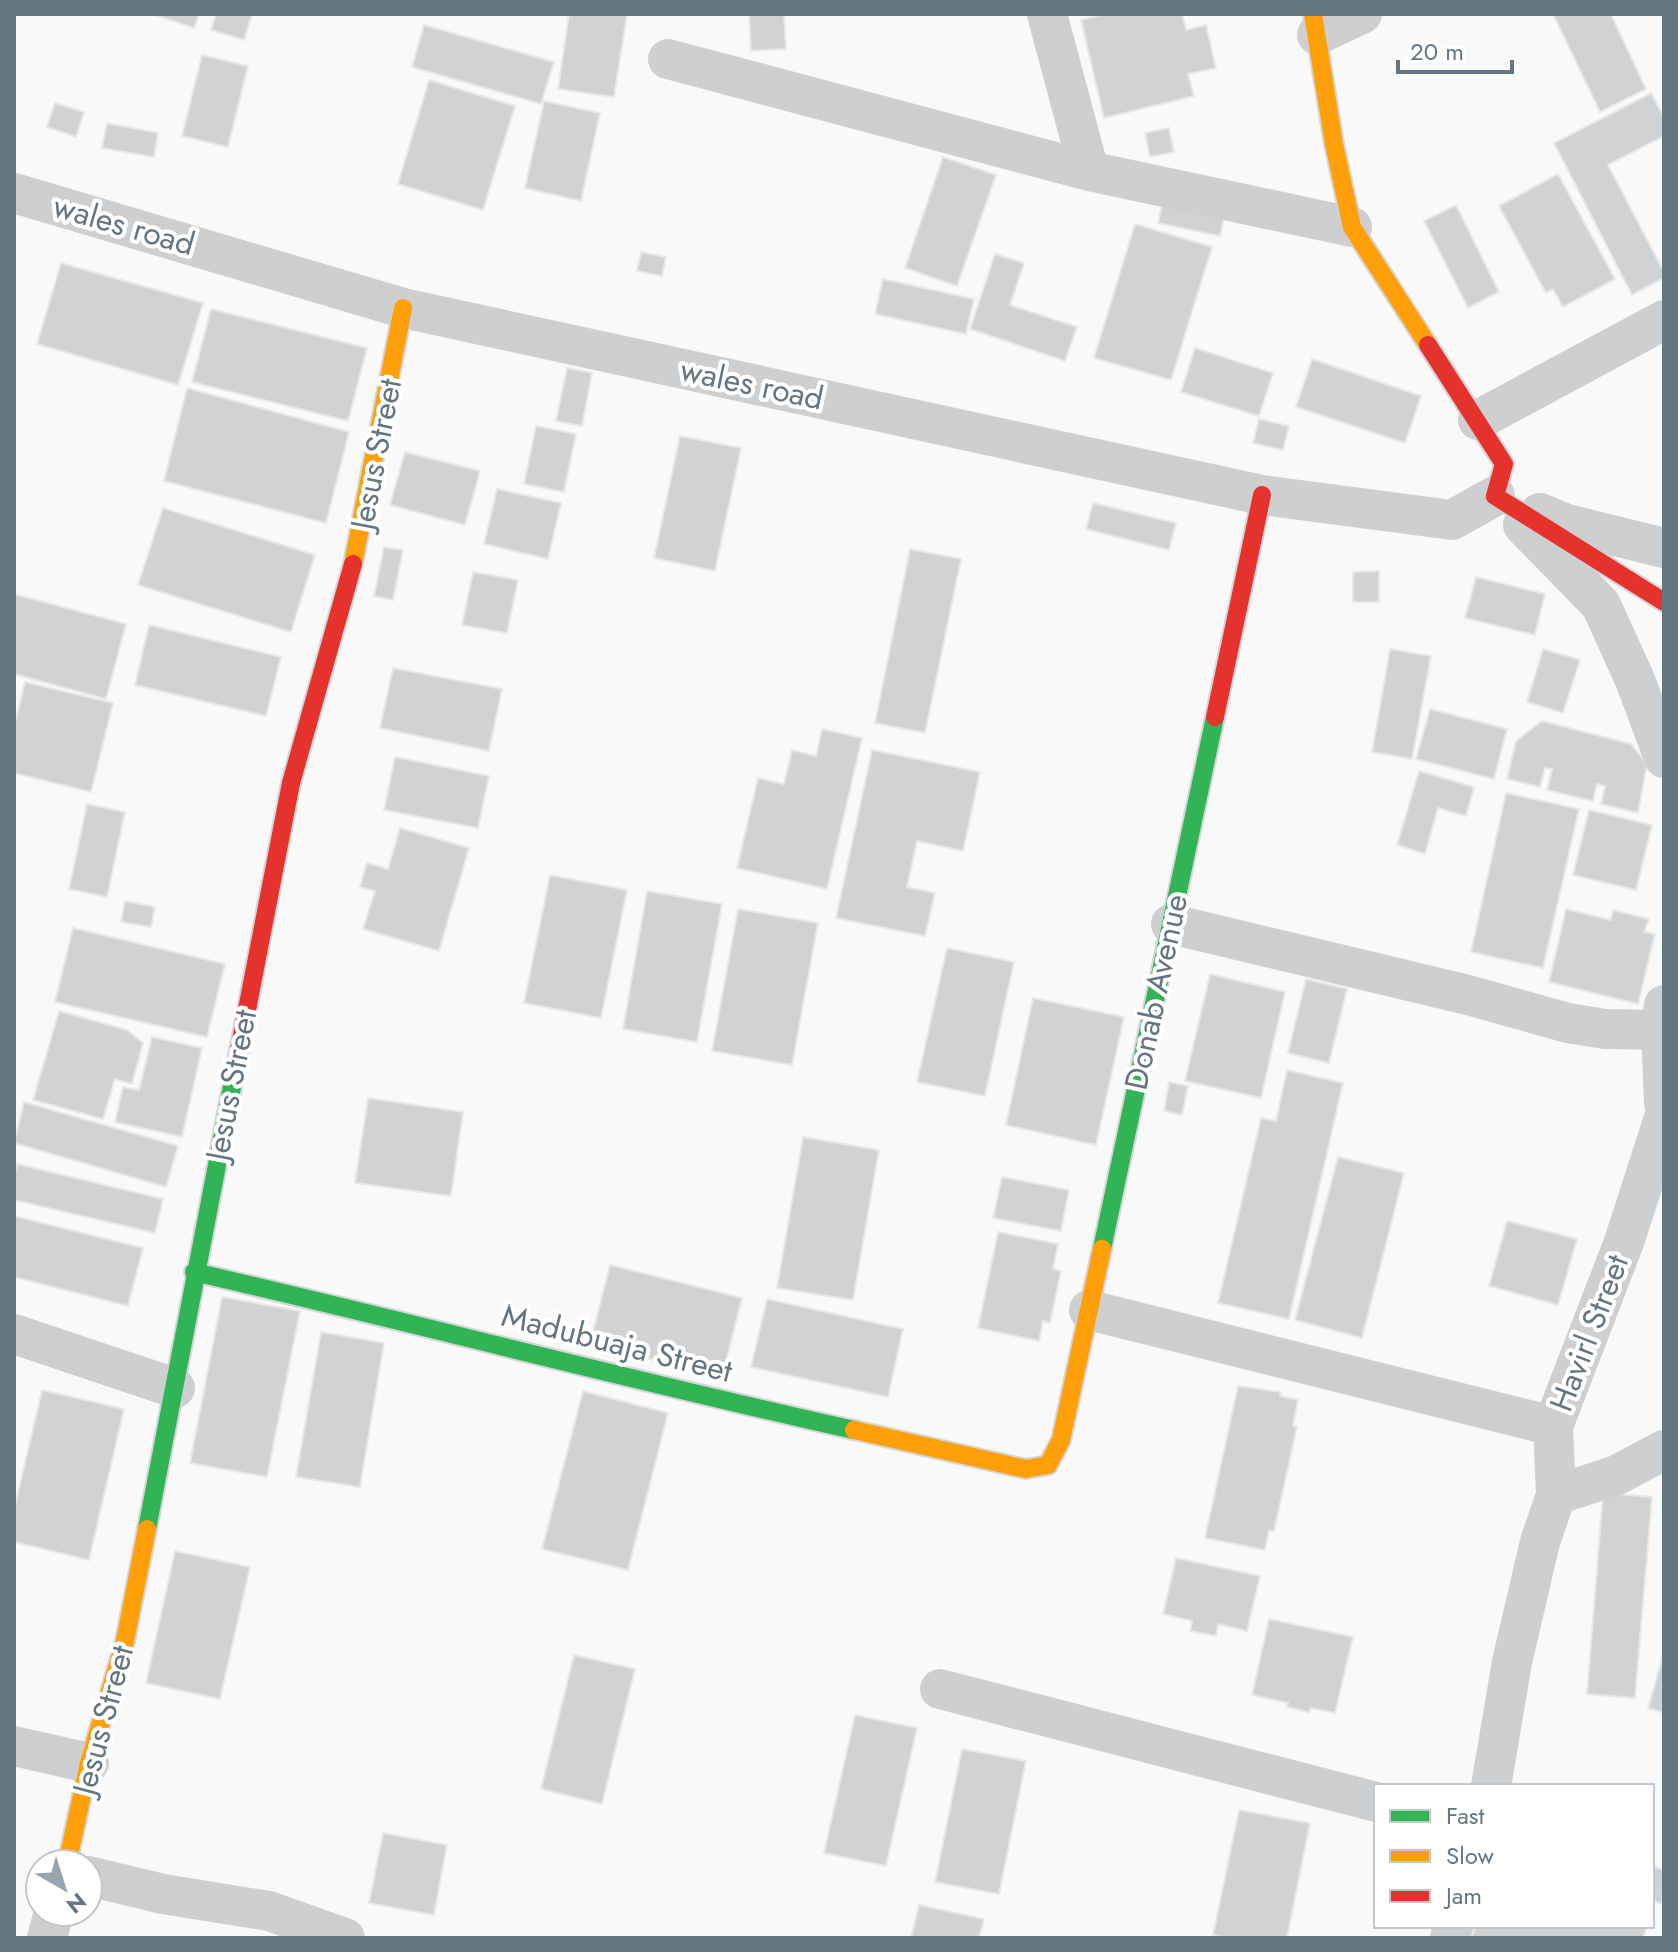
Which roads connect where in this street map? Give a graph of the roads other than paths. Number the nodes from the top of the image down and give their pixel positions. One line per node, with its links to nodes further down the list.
1 (1047, 14): 5 (street)
2 (1362, 14): 3 (street)
3 (1315, 24): 7 (street)
4 (668, 59): 5 (street)
5 (1089, 171): 7 (street)
6 (14, 193): 8 (street, wales road)
7 (1352, 227): 10 (street)
8 (403, 308): 11 (street, wales road); 20 (street, Jesus Street)
9 (1664, 320): 10 (street)
10 (1478, 420): 12 (street)
11 (1262, 495): 12 (street, wales road); 16 (street, Donab Avenue)
12 (1495, 496): 13 (street); 14 (street); 15 (street)
13 (1664, 548)
14 (1664, 602)
15 (1664, 758)
16 (1171, 924): 17 (street); 21 (street, Donab Avenue)
17 (1662, 1018): 18 (street)
18 (1664, 1103)
19 (1664, 1118): 24 (street, Havirl Street)
20 (194, 1272): 23 (street, Jesus Street); 26 (street, Madubuaja Street)
21 (1089, 1310): 24 (street); 26 (street, Donab Avenue)
22 (14, 1334): 23 (street)
23 (175, 1388): 30 (street, Jesus Street)
24 (1553, 1426): 27 (street, Havirl Street)
25 (1664, 1450): 27 (street)
26 (1026, 1469)
27 (1556, 1495): 31 (street, Havirl Street)
28 (940, 1689): 32 (street)
29 (14, 1746): 30 (street)
30 (89, 1763): 33 (street, Jesus Street)
31 (1491, 1784)
32 (1374, 1801)
33 (70, 1848)
34 (104, 1880): 35 (street)
35 (345, 1938)

